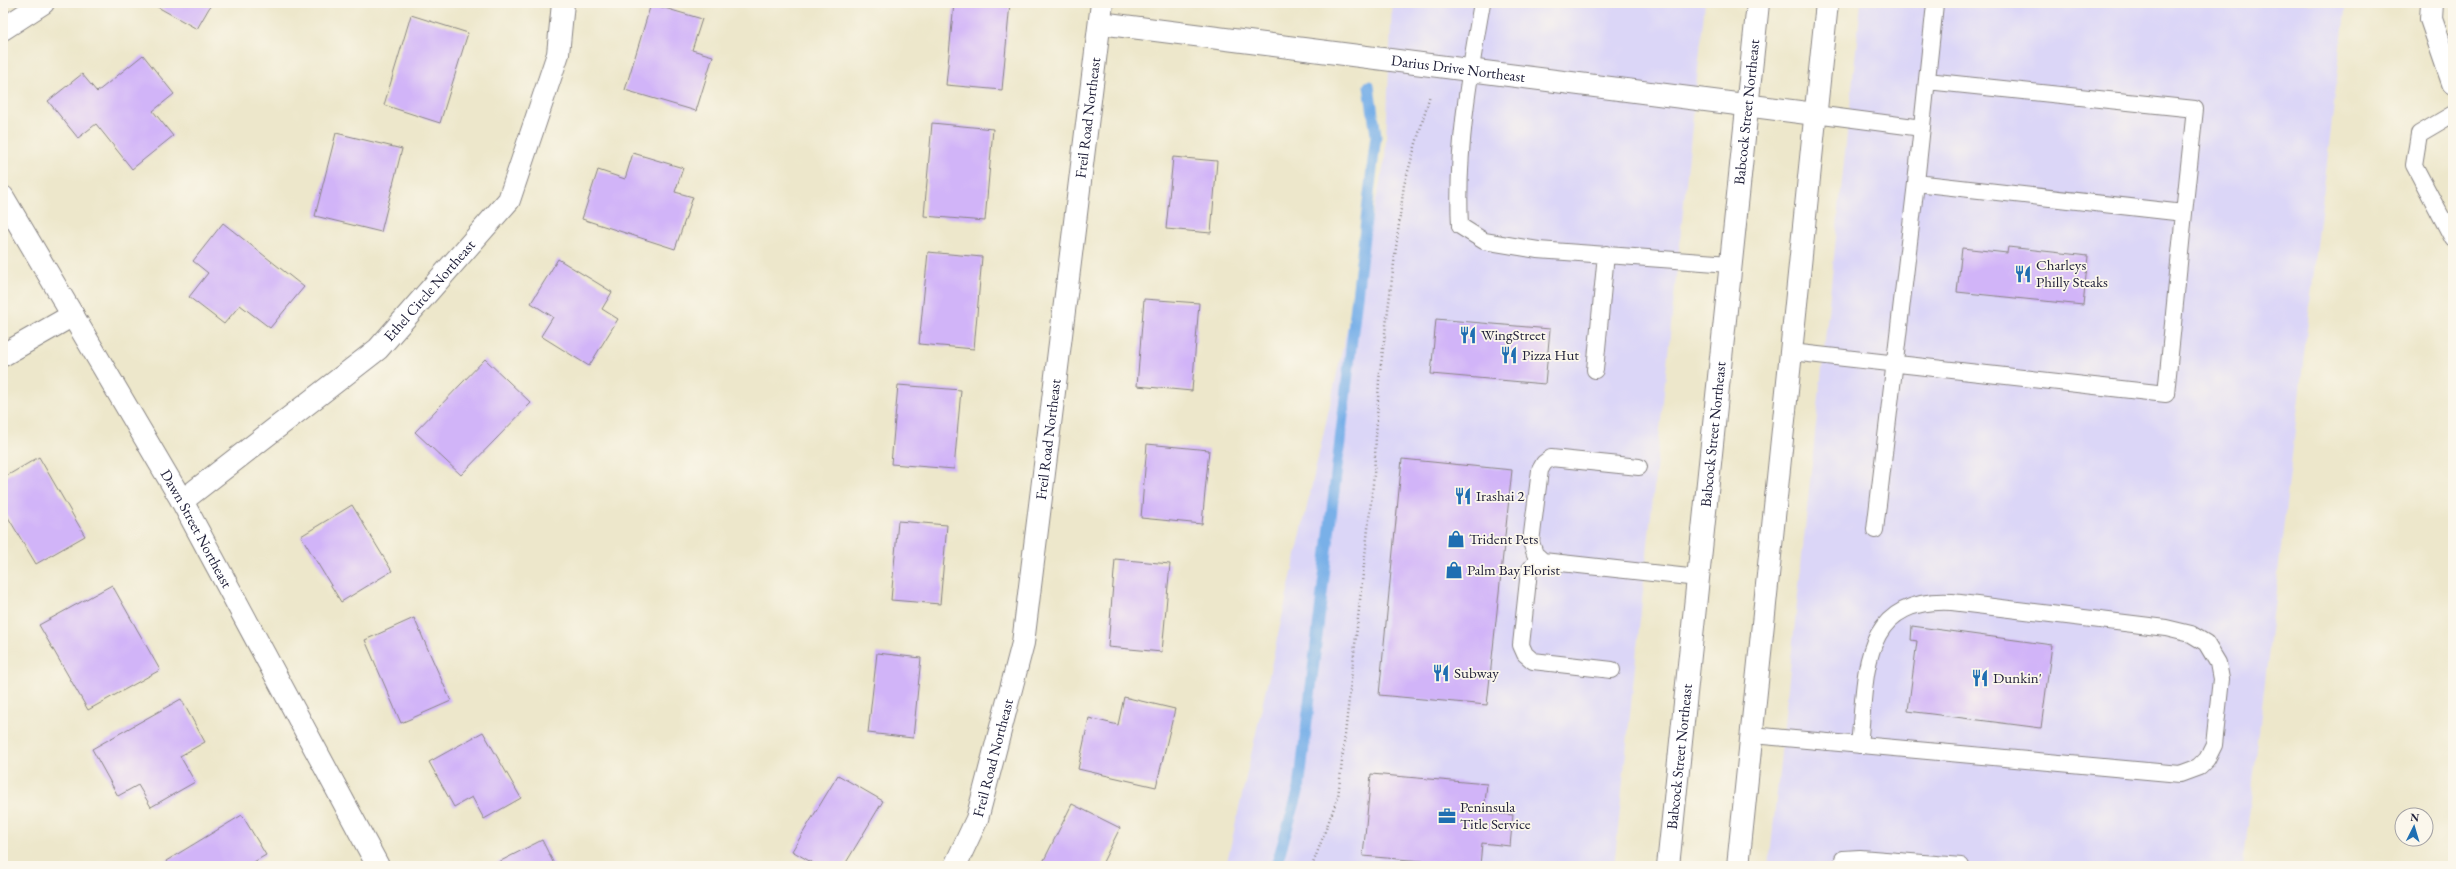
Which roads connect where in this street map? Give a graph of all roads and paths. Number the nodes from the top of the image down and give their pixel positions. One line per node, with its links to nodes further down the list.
1 (43, 3): 9 (street)
2 (563, 3): 30 (street, Ethel Circle Northeast)
3 (1482, 3): 11 (lane)
4 (1758, 3): 14 (street, Babcock Street Northeast)
5 (1827, 3): 15 (street)
6 (2432, 3): 13 (street)
7 (1935, 4): 12 (lane)
8 (1101, 13): 10 (street, Darius Drive Northeast); 39 (street, Freil Road Northeast)
9 (3, 29)
10 (1438, 66): 11 (street, Darius Drive Northeast); 40 (path)
11 (1470, 70): 14 (street, Darius Drive Northeast); 22 (lane)
12 (1927, 81): 17 (lane); 20 (lane)
13 (2453, 83)
14 (1747, 105): 15 (street, Darius Drive Northeast); 23 (street, Babcock Street Northeast)
15 (1815, 114): 17 (lane); 25 (street)
16 (2453, 114): 21 (lane)
17 (1922, 128): 18 (lane)
18 (1916, 183): 20 (lane); 27 (lane)
19 (3, 197): 24 (street, Dawn Street Northeast)
20 (2184, 213): 27 (lane)
21 (2453, 239)
22 (1606, 254): 23 (lane); 28 (lane)
23 (1730, 264): 33 (street, Babcock Street Northeast)
24 (73, 315): 26 (street); 30 (street, Dawn Street Northeast)
25 (1791, 352): 27 (lane); 35 (street)
26 (3, 355)
27 (1895, 364): 31 (lane)
28 (1595, 370)
29 (1639, 467): 32 (lane)
30 (182, 500): 38 (street, Dawn Street Northeast)
31 (1875, 530)
32 (1543, 561): 33 (lane); 34 (lane)
33 (1698, 578): 41 (street, Babcock Street Northeast)
34 (1612, 670)
35 (1752, 735): 36 (lane); 42 (street)
36 (1858, 745): 36 (lane)
37 (1843, 859): 43 (lane)
38 (378, 866)
39 (955, 866)
40 (1312, 866)
41 (1668, 866)
42 (1738, 866)
43 (1961, 866)

